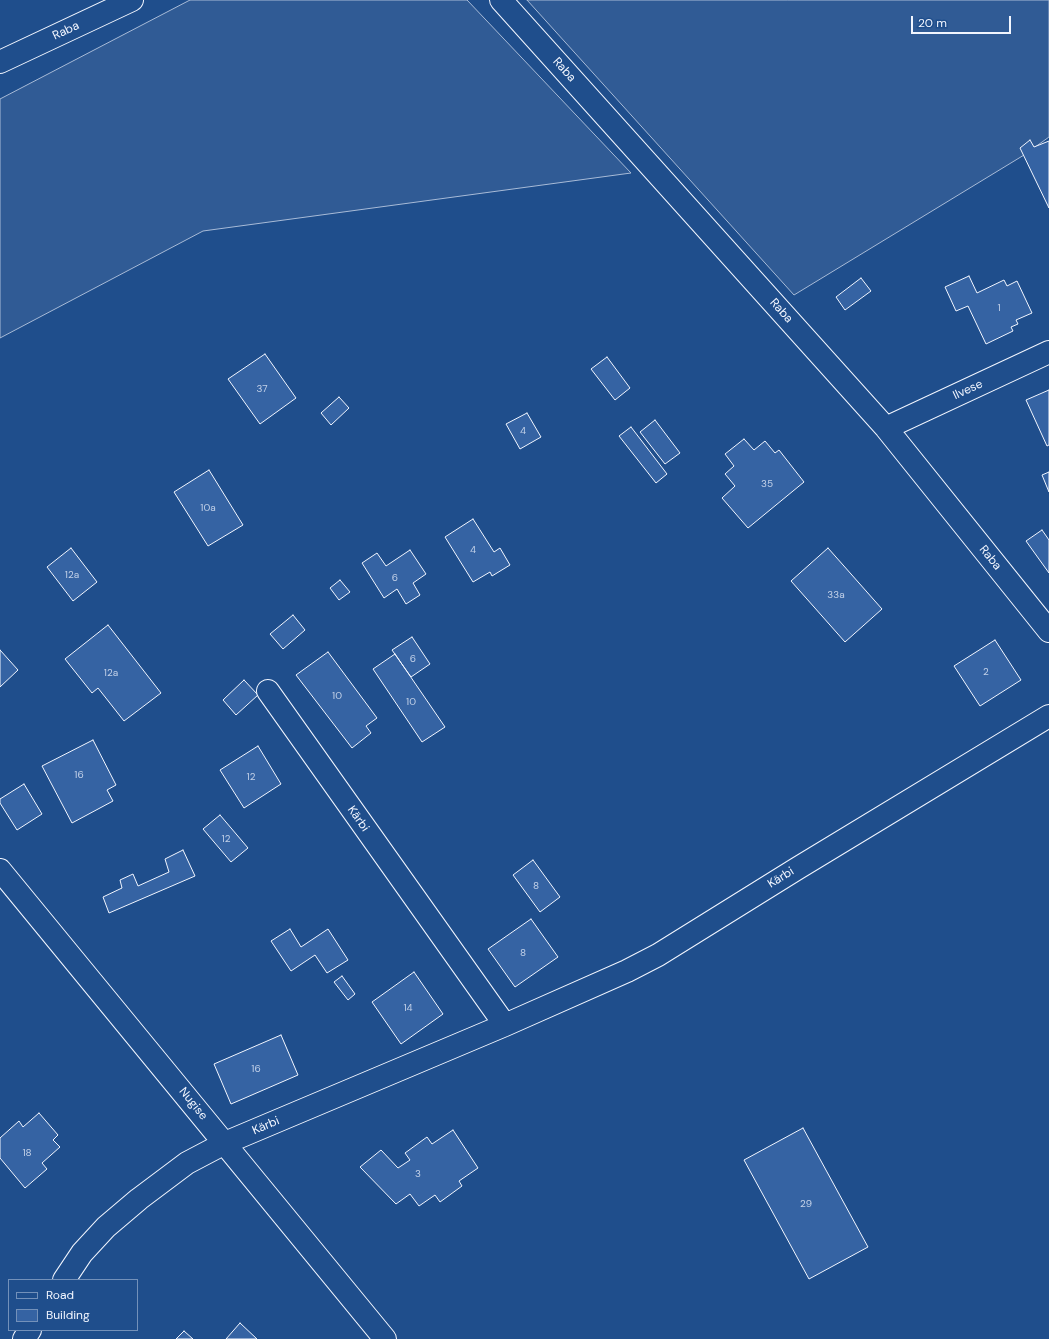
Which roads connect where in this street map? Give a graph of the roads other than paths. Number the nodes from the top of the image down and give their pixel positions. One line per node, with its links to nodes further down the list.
1 (132, 0): 3 (street, Raba)
2 (501, 0): 5 (street, Raba)
3 (0, 62)
4 (1049, 352): 5 (street, Ilvese)
5 (886, 428): 6 (street, Raba)
6 (1049, 631)
7 (268, 691): 10 (street, Kärbi)
8 (1049, 716): 10 (street, Kärbi)
9 (0, 870): 11 (street, Nugise)
10 (505, 1025): 11 (street, Kärbi)
11 (225, 1143): 12 (street, Kärbi); 13 (street, Nugise)
12 (65, 1279)
13 (385, 1339)

